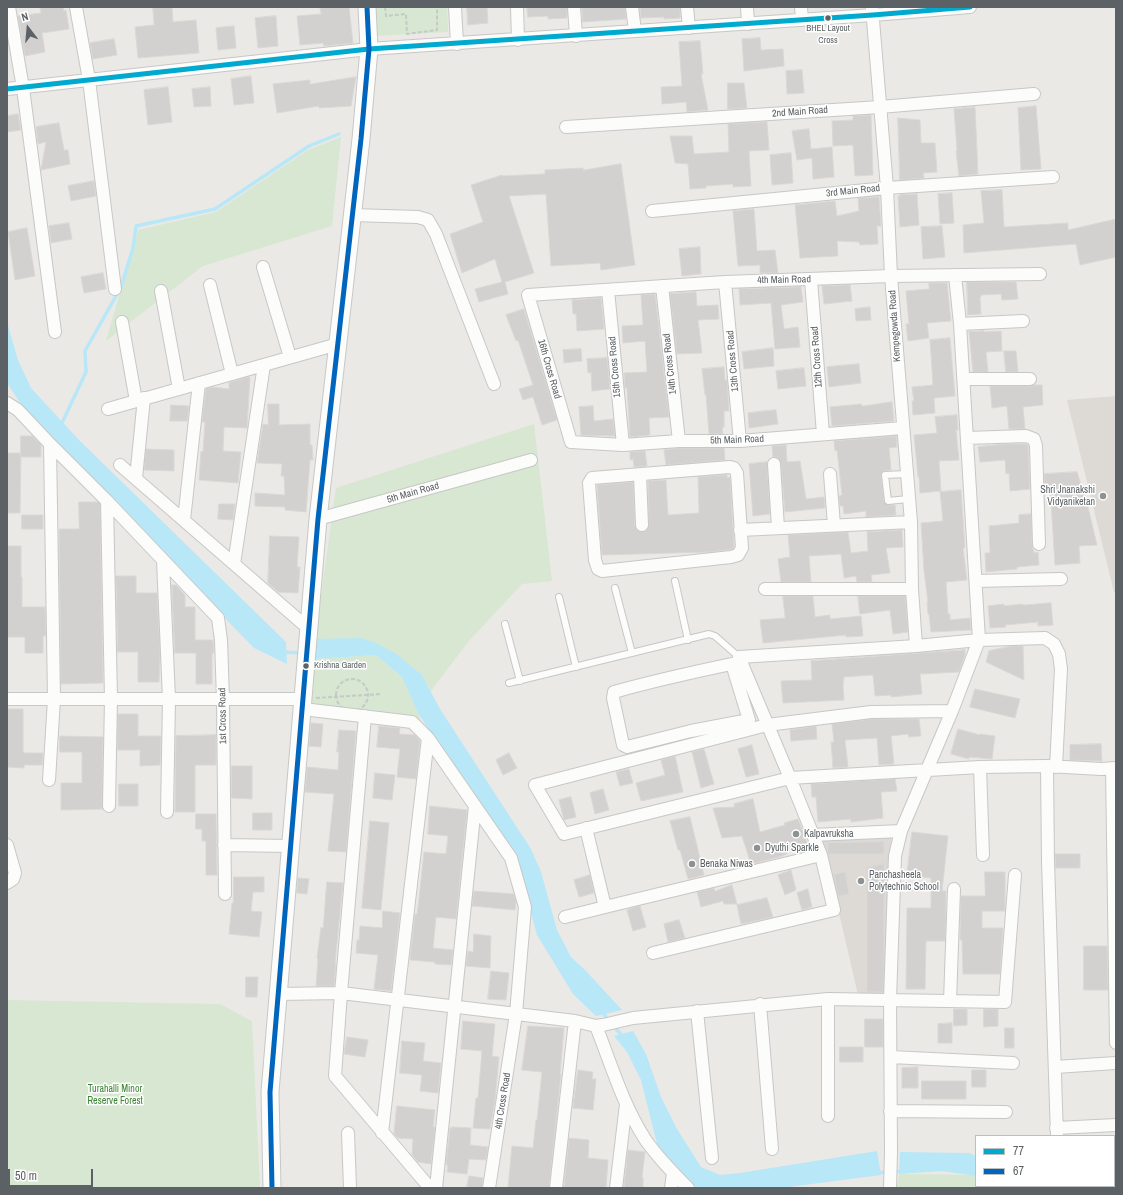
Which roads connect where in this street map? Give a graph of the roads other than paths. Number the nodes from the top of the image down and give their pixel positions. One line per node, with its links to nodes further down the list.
1 (9, 7): 22 (street)
2 (76, 7): 21 (street)
3 (367, 7): 20 (street)
4 (455, 7): 19 (street)
5 (517, 7): 18 (street)
6 (574, 7): 17 (street)
7 (632, 7): 16 (street)
8 (687, 7): 15 (street)
9 (747, 7): 14 (street)
10 (801, 7): 13 (street)
11 (970, 7): 12 (street)
12 (872, 11): 13 (street); 25 (street, Kempegowda Road)
13 (802, 20): 14 (street)
14 (748, 24): 15 (street)
15 (689, 28): 16 (street)
16 (635, 32): 17 (street)
17 (576, 36): 18 (street)
18 (518, 40): 19 (street)
19 (458, 44): 20 (street)
20 (369, 50): 21 (street); 30 (street)
21 (88, 80): 22 (street); 39 (street)
22 (23, 88): 23 (street); 46 (street)
23 (7, 90)
24 (1034, 94): 25 (street, 2nd Main Road)
25 (880, 107): 26 (street, 2nd Main Road); 28 (street, Kempegowda Road)
26 (566, 127)
27 (1053, 177): 28 (street, 3rd Main Road)
28 (887, 188): 29 (street, 3rd Main Road); 34 (street, Kempegowda Road)
29 (652, 211)
30 (352, 216): 47 (street); 54 (street)
31 (263, 268): 48 (street)
32 (1040, 274): 33 (street, 4th Main Road)
33 (955, 275): 34 (street, 4th Main Road); 45 (street)
34 (891, 276): 35 (street, 4th Main Road); 59 (street, Kempegowda Road)
35 (811, 280): 36 (street, 4th Main Road); 60 (street, 12th Cross Road)
36 (725, 282): 38 (street, 4th Main Road); 63 (street, 13th Cross Road)
37 (210, 285): 50 (street)
38 (662, 286): 40 (street, 4th Main Road); 62 (street, 14th Cross Road)
39 (115, 289)
40 (608, 290): 42 (street, 4th Main Road); 66 (street, 15th Cross Road)
41 (161, 291): 55 (street)
42 (528, 295): 64 (street, 16th Cross Road)
43 (1022, 321): 45 (street)
44 (122, 322): 56 (street)
45 (960, 324): 51 (street)
46 (55, 332)
47 (338, 344): 48 (street); 76 (street)
48 (290, 357): 49 (street)
49 (264, 365): 50 (street); 85 (street)
50 (232, 374): 53 (street)
51 (964, 379): 52 (street); 61 (street)
52 (1030, 379)
53 (198, 383): 55 (street); 77 (street)
54 (494, 384)
55 (179, 389): 56 (street)
56 (140, 400): 58 (street); 73 (street)
57 (7, 403): 65 (street, 1st Cross Road)
58 (108, 409)
59 (903, 428): 60 (street, 5th Main Road); 71 (street, Kempegowda Road)
60 (823, 434): 63 (street, 5th Main Road)
61 (967, 438): 83 (street); 88 (street)
62 (678, 441): 63 (street, 5th Main Road); 66 (street, 5th Main Road)
63 (740, 441)
64 (571, 442): 66 (street, 5th Main Road)
65 (50, 444): 75 (street, 1st Cross Road); 105 (street)
66 (622, 445)
67 (531, 460): 76 (street, 5th Main Road)
68 (774, 464): 81 (street)
69 (120, 465): 73 (street)
70 (830, 474): 80 (street)
71 (906, 474): 74 (street, Kempegowda Road); 74 (lane)
72 (640, 475): 79 (street); 82 (street); 82 (street)
73 (136, 478): 77 (street)
74 (908, 499): 78 (street, Kempegowda Road)
75 (107, 501): 84 (street, 1st Cross Road); 103 (street)
76 (318, 519): 94 (street)
77 (184, 520): 85 (street)
78 (911, 522): 80 (street); 91 (street, Kempegowda Road)
79 (642, 525)
80 (834, 525): 81 (street)
81 (778, 528): 82 (street)
82 (740, 530)
83 (1039, 544)
84 (164, 561): 106 (street); 107 (street, 1st Cross Road)
85 (234, 564): 94 (street)
86 (1061, 579): 88 (street)
87 (675, 581): 95 (lane)
88 (976, 581): 96 (street)
89 (615, 588): 98 (lane)
90 (765, 589): 91 (street)
91 (912, 589): 97 (street, Kempegowda Road)
92 (559, 597): 100 (lane)
93 (505, 624): 101 (lane)
94 (309, 633): 108 (street)
95 (688, 640): 98 (lane); 99 (lane)
96 (978, 640): 97 (street); 109 (street); 114 (street)
97 (916, 646): 99 (street)
98 (632, 653): 100 (lane)
99 (737, 661): 99 (street); 111 (street)
100 (576, 667): 101 (lane)
101 (520, 681): 102 (lane)
102 (509, 684)
103 (111, 698): 105 (street, 4th Cross Road); 106 (street, 4th Cross Road); 119 (street)
104 (7, 699): 105 (street, 4th Cross Road)
105 (54, 699): 118 (street)
106 (169, 699): 107 (street, 4th Cross Road); 121 (street)
107 (223, 699): 108 (street, 4th Cross Road); 126 (street, 1st Cross Road)
108 (303, 704): 110 (street, 4th Cross Road); 127 (street)
109 (952, 710): 111 (street); 116 (street)
110 (365, 716): 112 (street, 4th Cross Road); 137 (street)
111 (767, 725): 117 (street); 122 (street)
112 (428, 738): 120 (street, 4th Cross Road); 140 (street)
113 (980, 767): 114 (street); 116 (street); 129 (street)
114 (1051, 767): 115 (street); 153 (street)
115 (1114, 768): 149 (street)
116 (927, 770): 117 (street); 123 (street)
117 (790, 778): 122 (street); 124 (street)
118 (49, 780)
119 (109, 806)
120 (475, 806): 144 (street); 146 (street, 4th Cross Road)
121 (167, 812)
122 (586, 828): 134 (street)
123 (901, 831): 124 (street); 141 (street)
124 (813, 834): 128 (street)
125 (7, 845): 131 (street)
126 (224, 845): 127 (street); 133 (street, 1st Cross Road)
127 (291, 846): 138 (street)
128 (821, 855): 134 (street); 136 (street)
129 (983, 855)
130 (1015, 875): 142 (street)
131 (7, 883)
132 (954, 889): 142 (street)
133 (224, 894)
134 (606, 907): 135 (street)
135 (565, 917)
136 (653, 953)
137 (341, 993): 138 (street); 140 (street); 161 (street)
138 (278, 994): 166 (street)
139 (828, 999): 141 (street); 143 (street); 157 (street)
140 (398, 1000): 144 (street); 161 (street)
141 (890, 1000): 142 (street); 150 (street)
142 (950, 1001)
143 (760, 1004): 145 (street); 162 (street)
144 (455, 1006): 146 (street); 169 (street)
145 (697, 1011): 148 (street); 163 (street)
146 (516, 1014): 147 (street); 170 (street, 4th Cross Road)
147 (575, 1020): 148 (street); 171 (street)
148 (600, 1026): 154 (street)
149 (1116, 1044)
150 (890, 1057): 151 (street); 155 (street)
151 (1013, 1063)
152 (1116, 1063): 153 (street)
153 (1055, 1067): 159 (street)
154 (626, 1104): 164 (street); 172 (street)
155 (890, 1111): 156 (street); 165 (street)
156 (1006, 1112)
157 (828, 1116)
158 (1116, 1125): 159 (street)
159 (1056, 1132)
160 (348, 1133): 167 (street)
161 (382, 1133): 168 (street)
162 (772, 1149)
163 (712, 1158)
164 (673, 1173): 173 (street); 174 (street)
165 (890, 1183)
166 (272, 1188)
167 (350, 1188)
168 (430, 1188)
169 (436, 1188)
170 (489, 1188)
171 (556, 1188)
172 (616, 1188)
173 (671, 1188)
174 (688, 1188)

